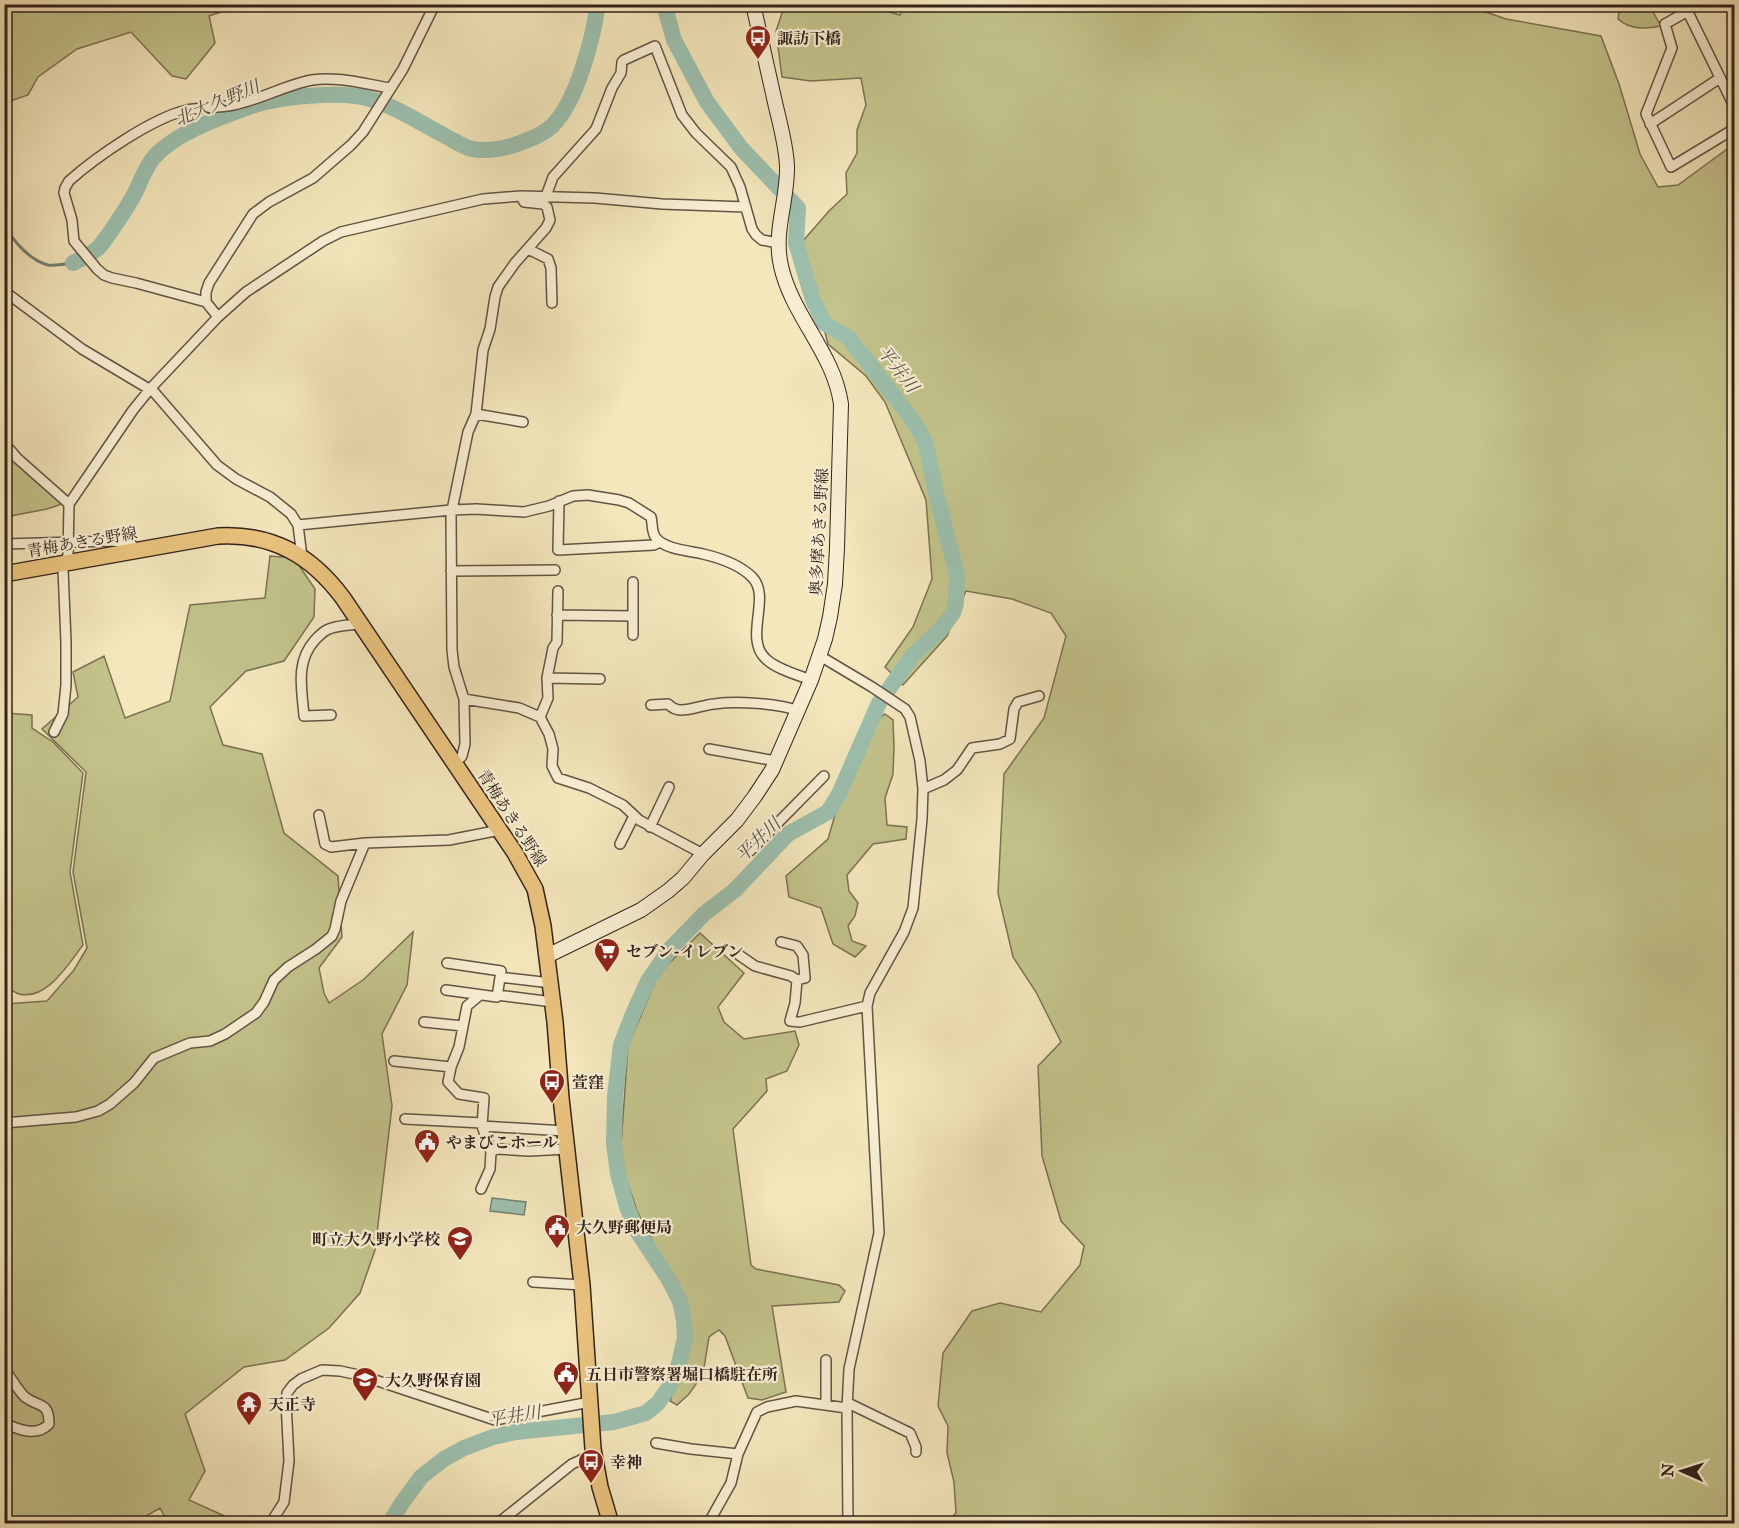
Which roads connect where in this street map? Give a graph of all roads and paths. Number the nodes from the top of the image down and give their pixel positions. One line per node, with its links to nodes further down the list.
1 (435, 4): 5 (street)
2 (753, 4): 12 (main road, 奥多摩あきる野線)
3 (1686, 8): 4 (street); 7 (street)
4 (1720, 78): 6 (street); 7 (street)
5 (388, 91): 15 (street); 15 (street)
6 (1734, 106)
7 (1650, 124): 8 (street)
8 (1734, 129)
9 (521, 196): 10 (street); 13 (street); 17 (street)
10 (546, 196): 11 (street); 11 (street)
11 (746, 207): 12 (street)
12 (778, 236): 41 (main road, 奥多摩あきる野線)
13 (528, 249): 16 (street); 19 (street)
14 (4, 291): 18 (street)
15 (206, 302): 17 (street)
16 (552, 303)
17 (218, 317): 18 (street)
18 (150, 389): 23 (street); 25 (street)
19 (476, 414): 20 (street); 24 (street)
20 (523, 422)
21 (4, 443): 23 (street)
22 (559, 501): 24 (street); 27 (street); 27 (street)
23 (69, 504): 26 (street)
24 (452, 510): 25 (street); 33 (street)
25 (298, 525): 30 (street)
26 (69, 541): 28 (street); 29 (street); 31 (street)
27 (660, 542): 44 (street)
28 (4, 544)
29 (136, 550): 30 (main road, 青梅あきる野線); 31 (main road, 青梅あきる野線)
30 (302, 557): 39 (main road, 青梅あきる野線)
31 (65, 563): 34 (main road, 青梅あきる野線); 51 (street)
32 (555, 570): 33 (street)
33 (451, 571): 46 (street)
34 (4, 574)
35 (633, 582): 38 (street)
36 (558, 591): 37 (street)
37 (557, 615): 38 (street); 42 (street)
38 (633, 616): 40 (street)
39 (361, 624): 49 (street); 54 (main road, 青梅あきる野線)
40 (633, 635)
41 (820, 656): 44 (main road, 奥多摩あきる野線); 57 (street)
42 (547, 678): 43 (street); 50 (street)
43 (600, 679)
44 (811, 681): 48 (main road, 奥多摩あきる野線)
45 (1039, 696): 57 (street)
46 (464, 699): 50 (street); 54 (street)
47 (651, 705): 48 (street)
48 (799, 711): 53 (main road, 奥多摩あきる野線)
49 (331, 715)
50 (540, 717): 59 (street)
51 (54, 732)
52 (709, 749): 53 (street)
53 (776, 760): 65 (main road, 奥多摩あきる野線)
54 (455, 764): 61 (main road, 青梅あきる野線)
55 (824, 776): 64 (street)
56 (669, 787): 60 (street)
57 (922, 789): 77 (street)
58 (319, 815): 62 (street)
59 (634, 816): 60 (street); 63 (street)
60 (650, 827): 65 (street)
61 (500, 830): 62 (street); 68 (main road, 青梅あきる野線)
62 (365, 843): 83 (street)
63 (620, 844)
64 (750, 851)
65 (703, 854): 68 (main road, 奥多摩あきる野線)
66 (781, 942): 71 (street)
67 (739, 955): 71 (street)
68 (547, 956): 72 (main road, 青梅あきる野線)
69 (447, 963): 70 (street)
70 (500, 977): 72 (street); 75 (street)
71 (797, 980): 77 (street)
72 (551, 983): 76 (main road, 青梅あきる野線)
73 (446, 990): 74 (street)
74 (480, 995): 75 (street); 79 (street)
75 (497, 995): 76 (street)
76 (553, 1002): 85 (main road, 青梅あきる野線)
77 (867, 1006): 95 (street)
78 (424, 1022): 79 (street)
79 (463, 1026): 81 (street)
80 (394, 1061): 81 (street)
81 (451, 1067): 84 (street)
82 (405, 1119): 84 (street)
83 (4, 1123)
84 (482, 1124): 85 (street); 87 (street)
85 (565, 1131): 86 (main road, 青梅あきる野線)
86 (567, 1149): 87 (street); 90 (main road, 青梅あきる野線)
87 (491, 1152): 88 (street)
88 (481, 1189)
89 (533, 1281): 90 (street)
90 (582, 1285): 93 (main road, 青梅あきる野線)
91 (826, 1360): 94 (street)
92 (4, 1369): 96 (street)
93 (590, 1404): 98 (main road, 青梅あきる野線); 101 (street)
94 (826, 1404): 95 (street); 100 (street)
95 (848, 1405): 99 (street); 105 (street)
96 (4, 1423)
97 (657, 1443): 100 (street)
98 (594, 1451): 102 (street); 103 (main road, 青梅あきる野線)
99 (916, 1452)
100 (738, 1454): 104 (street)
101 (270, 1524)
102 (497, 1524)
103 (611, 1524)
104 (708, 1524)
105 (848, 1524)

